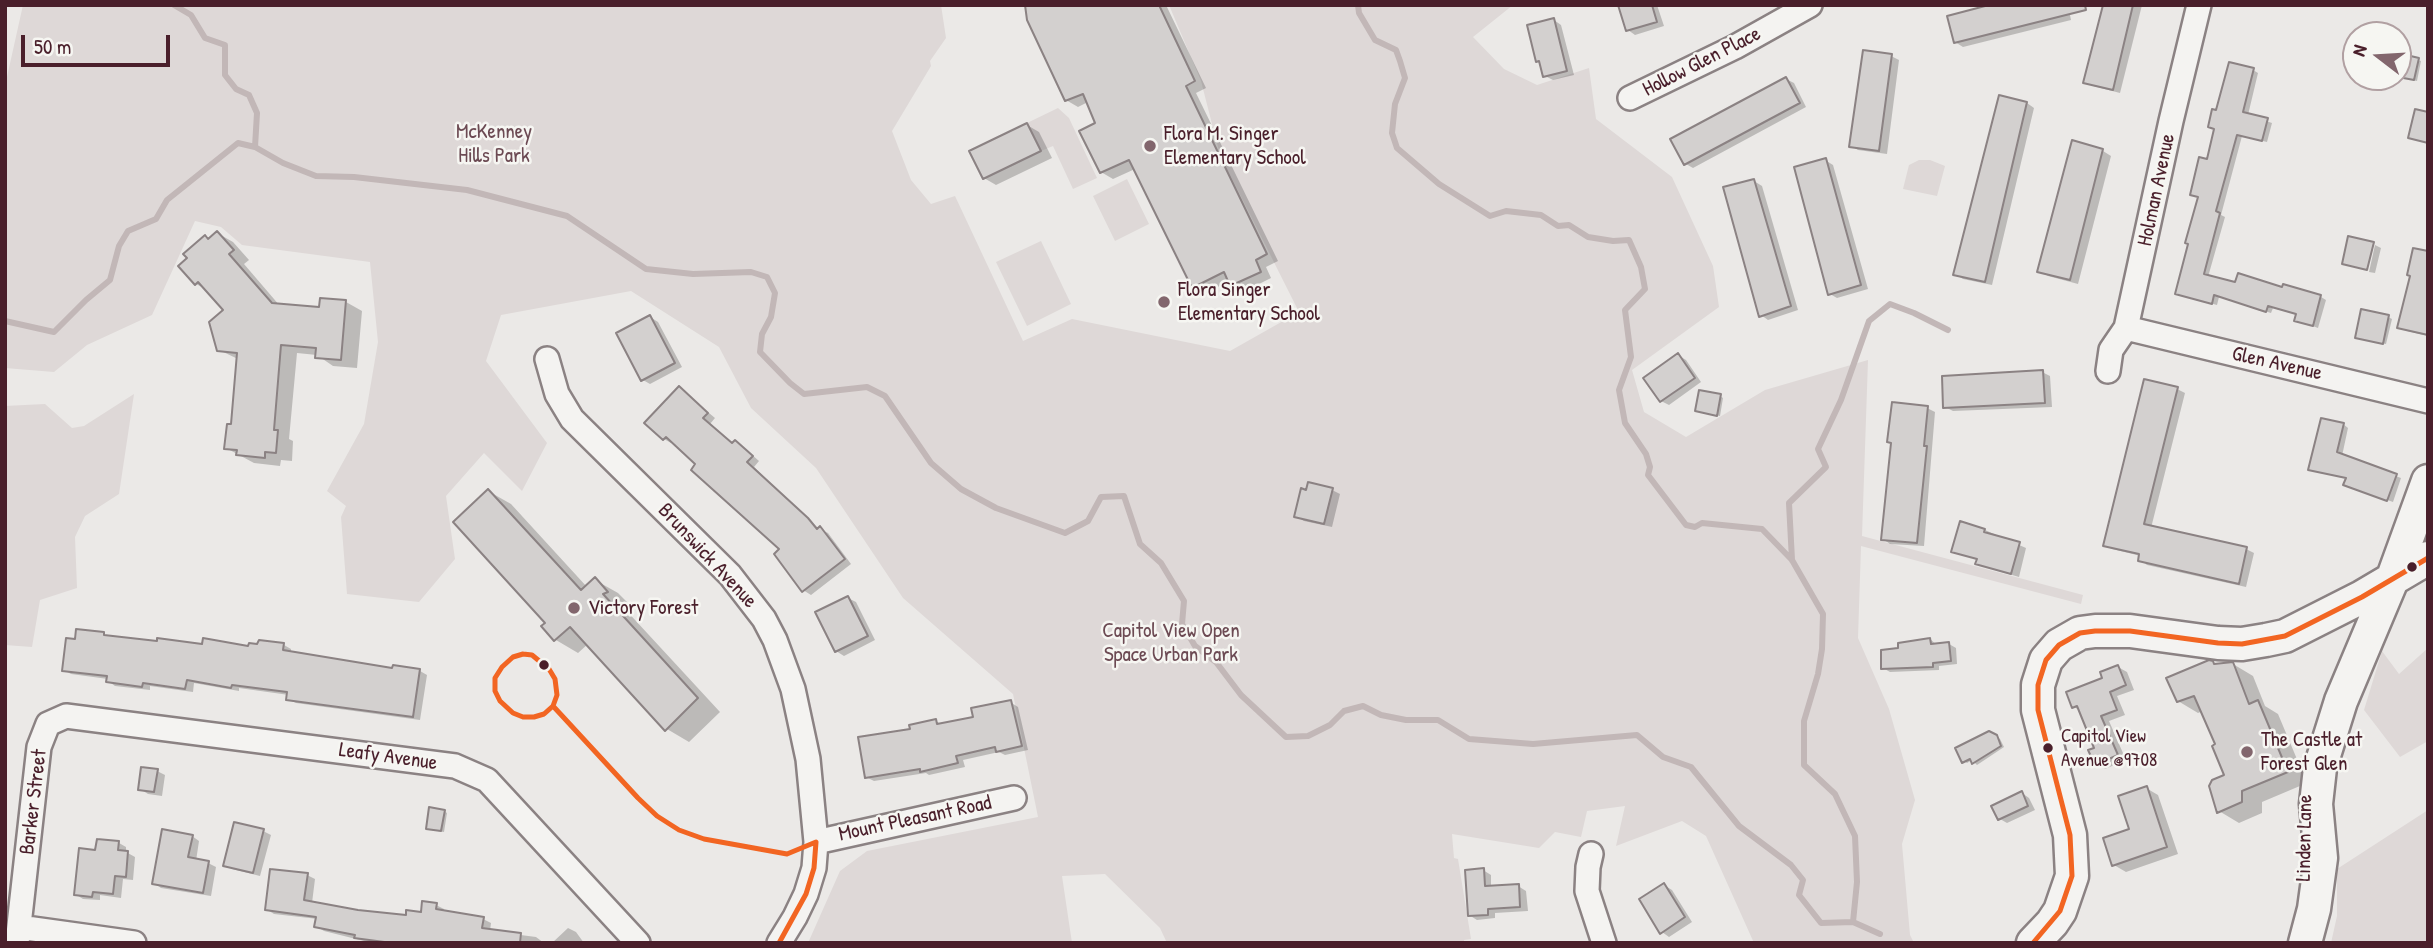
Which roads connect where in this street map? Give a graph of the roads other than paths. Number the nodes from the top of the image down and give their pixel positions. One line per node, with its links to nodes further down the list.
1 (1810, 5): 3 (street, Hollow Glen Place)
2 (2199, 5): 4 (street, Holman Avenue)
3 (1630, 98)
4 (2126, 328): 6 (street, Holman Avenue); 7 (street, Glen Avenue)
5 (547, 359): 14 (street, Brunswick Avenue)
6 (2108, 371)
7 (2428, 401)
8 (2428, 481): 10 (main road)
9 (2428, 558): 10 (main road)
10 (2392, 580): 12 (main road); 21 (main road)
11 (66, 716): 16 (street, Barker Street); 18 (street, Leafy Avenue)
12 (2313, 775): 22 (main road, Linden Lane); 23 (main road, Linden Lane)
13 (1014, 797): 14 (street, Mount Pleasant Road)
14 (816, 842): 19 (street, Brunswick Avenue)
15 (1591, 854): 20 (street)
16 (18, 935): 17 (street)
17 (134, 943)
18 (638, 943)
19 (779, 943)
20 (1604, 943)
21 (2033, 943)
22 (2291, 943)
23 (2305, 943)

